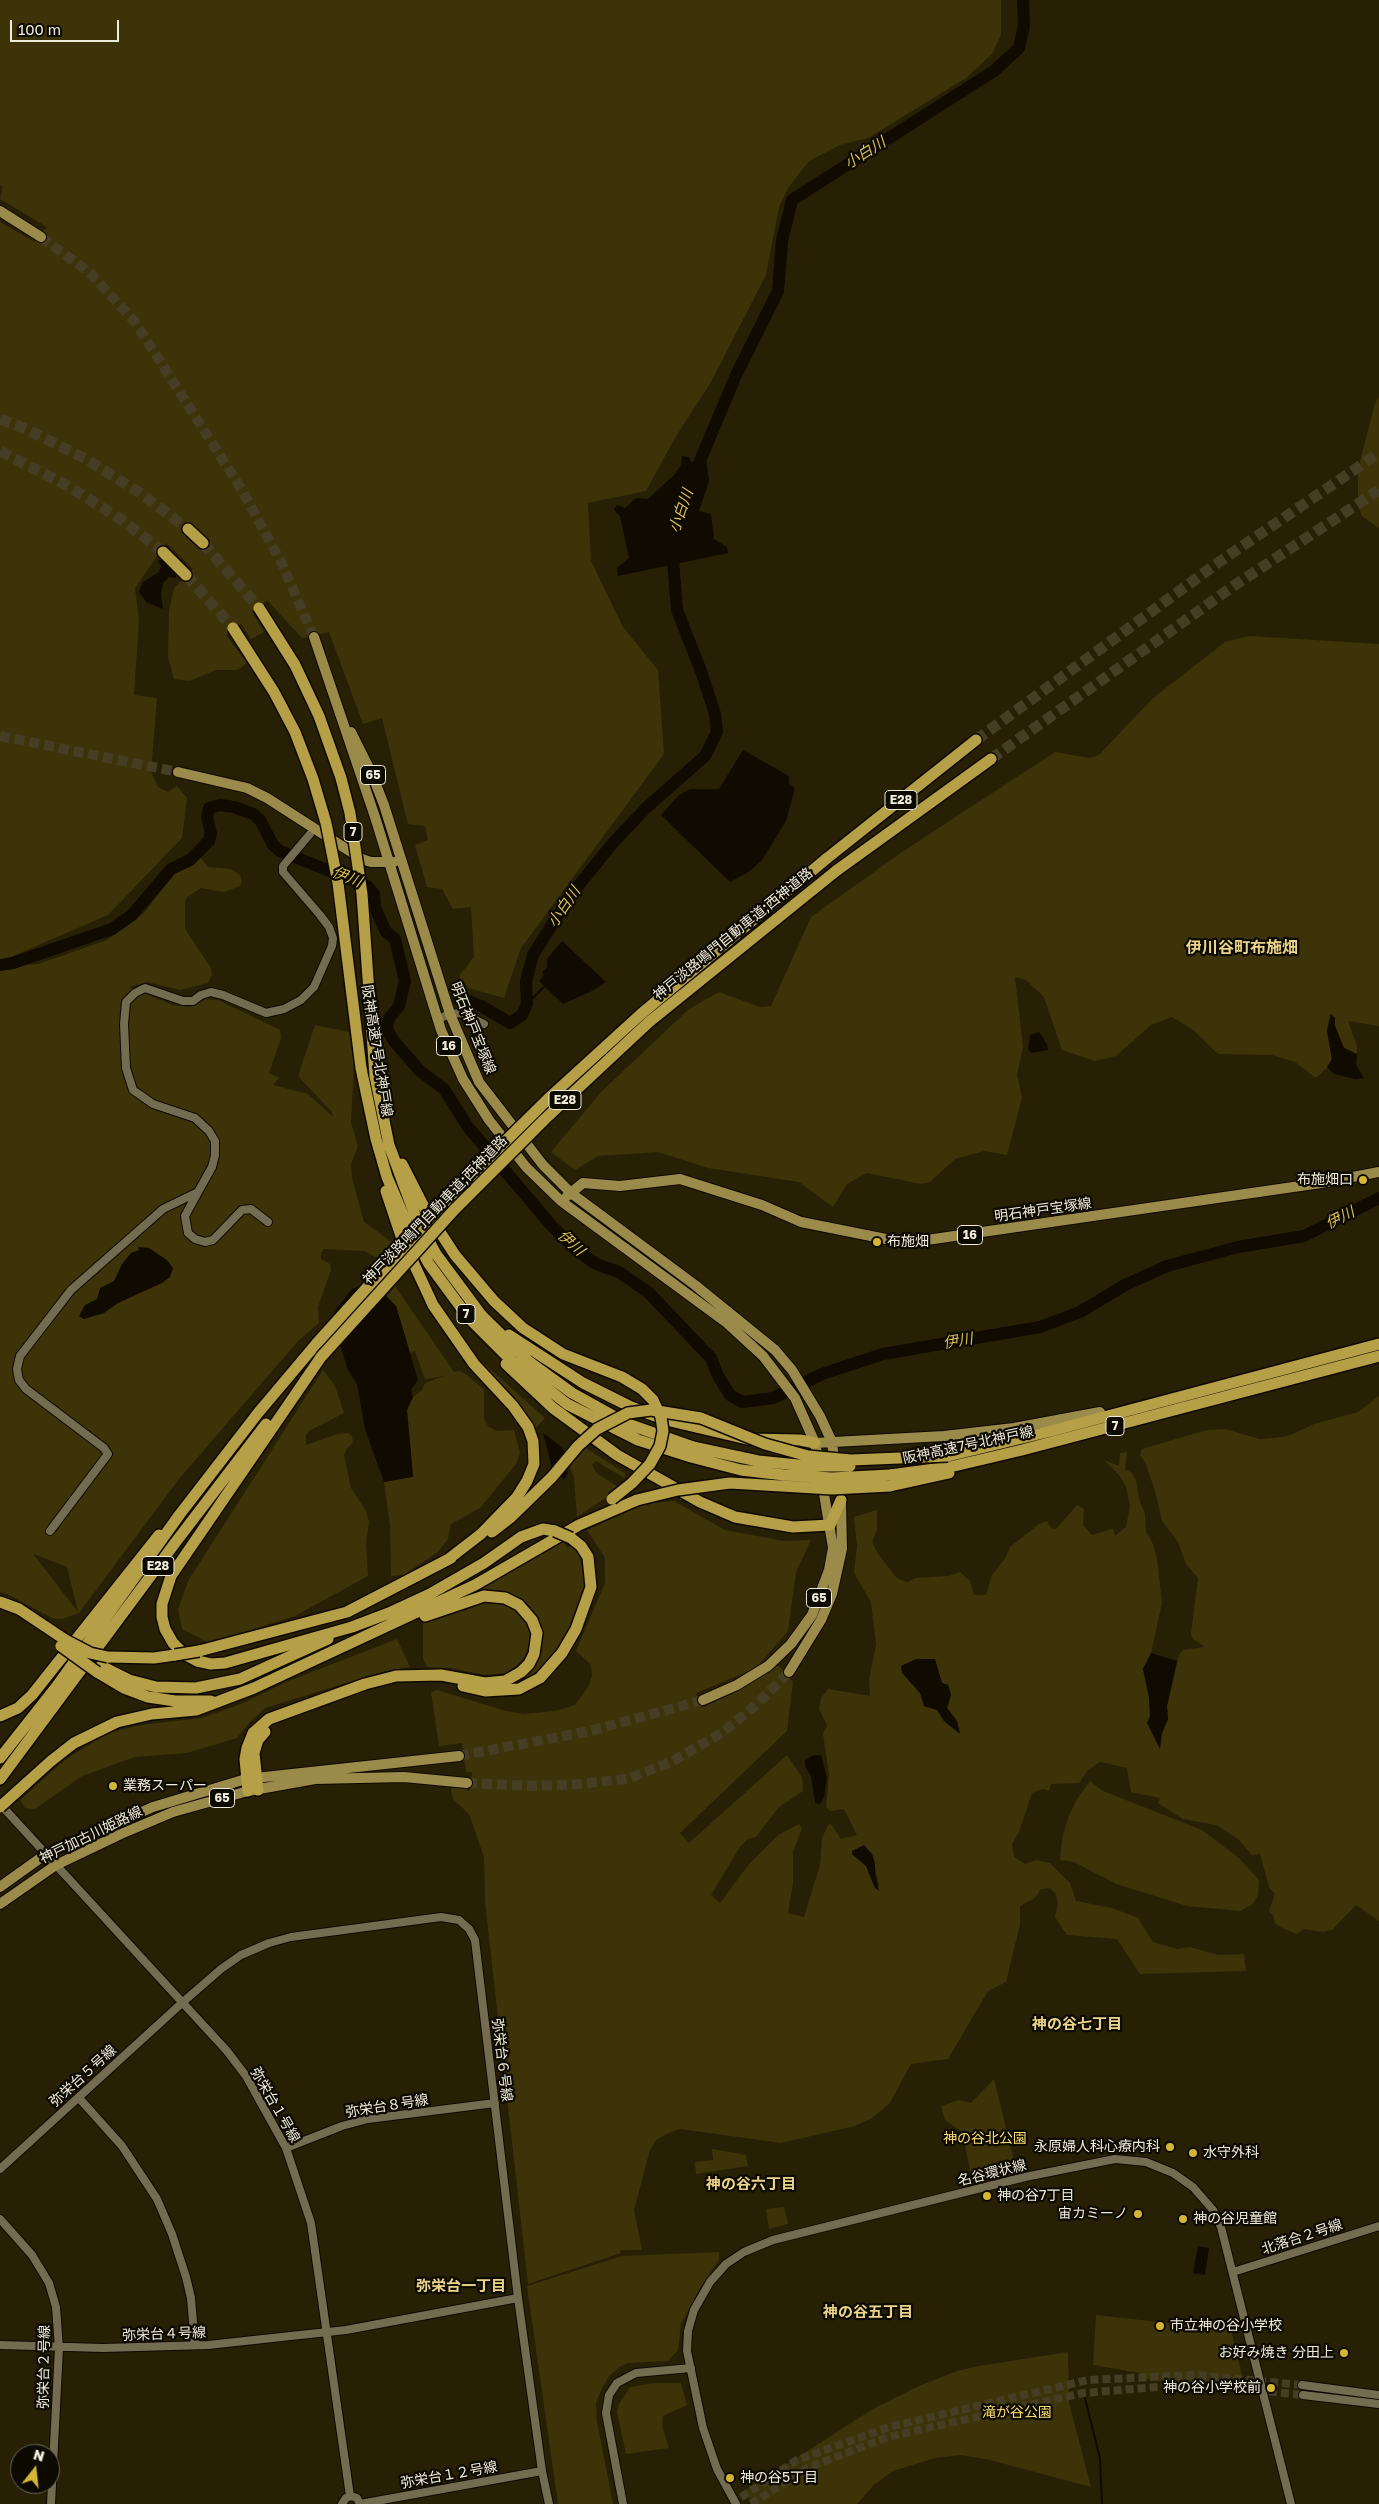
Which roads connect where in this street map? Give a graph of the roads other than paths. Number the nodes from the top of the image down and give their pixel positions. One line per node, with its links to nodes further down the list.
1 (0, 211): 2 (main road)
2 (41, 236)
3 (188, 529): 4 (highway)
4 (203, 543)
5 (163, 552): 6 (highway)
6 (186, 575)
7 (259, 608): 20 (highway, 阪神高速7号北神戸線 / 7, bridge)
8 (233, 628): 21 (highway, 阪神高速7号北神戸線 / 7, bridge)
9 (314, 637): 10 (main road, 65)
10 (333, 695): 15 (main road, 65); 16 (main road, 65)
11 (976, 740): 39 (highway, 神戸淡路鳴門自動車道;西神道路 / E28, bridge)
12 (991, 759): 32 (highway, 神戸淡路鳴門自動車道;西神道路 / E28, bridge)
13 (178, 772): 16 (main road)
14 (310, 834): 23 (street)
15 (403, 860): 16 (main road); 17 (main road, 明石神戸宝塚線 / 16)
16 (389, 863): 18 (main road, 明石神戸宝塚線 / 16)
17 (450, 1014): 18 (street); 19 (street); 24 (main road, 明石神戸宝塚線 / 16)
18 (438, 1019): 25 (main road, 明石神戸宝塚線 / 16)
19 (484, 1024)
20 (375, 1076): 27 (highway, 阪神高速7号北神戸線 / 7); 40 (highway, bridge)
21 (376, 1139): 28 (highway, 阪神高速7号北神戸線 / 7); 43 (highway)
22 (1379, 1172): 24 (main road, 明石神戸宝塚線 / 16)
23 (198, 1192): 26 (street); 42 (street)
24 (571, 1193): 25 (main road, 明石神戸宝塚線 / 16); 33 (main road, 明石神戸宝塚線 / 16)
25 (561, 1201): 35 (main road, 明石神戸宝塚線 / 16)
26 (268, 1222)
27 (463, 1294): 35 (highway); 36 (highway, 阪神高速7号北神戸線 / 7)
28 (488, 1338): 36 (highway, 阪神高速7号北神戸線 / 7); 41 (highway)
29 (1379, 1339): 33 (main road)
30 (1379, 1344): 37 (highway, 阪神高速7号北神戸線 / 7)
31 (1379, 1356): 34 (highway, 阪神高速7号北神戸線 / 7)
32 (321, 1357): 50 (highway); 59 (highway, 神戸淡路鳴門自動車道;西神道路 / E28)
33 (832, 1442): 35 (main road); 38 (main road, 65)
34 (1054, 1442): 36 (highway, 阪神高速7号北神戸線 / 7, bridge); 40 (highway, bridge)
35 (815, 1443): 41 (main road, 65)
36 (692, 1452): 37 (highway, 阪神高速7号北神戸線 / 7, bridge)
37 (948, 1456): 43 (highway, bridge)
38 (841, 1500): 41 (highway); 52 (main road, 65)
39 (180, 1514): 55 (highway); 57 (highway, 神戸淡路鳴門自動車道;西神道路 / E28)
40 (579, 1525): 48 (highway)
41 (830, 1525): 54 (main road, 65)
42 (50, 1531)
43 (446, 1561): 46 (highway)
44 (0, 1602): 49 (highway)
45 (0, 1610): 49 (highway)
46 (347, 1612): 50 (highway); 51 (highway, bridge)
47 (352, 1627): 50 (highway); 51 (highway); 58 (highway, bridge)
48 (360, 1640): 53 (highway); 58 (highway)
49 (64, 1644): 51 (highway, bridge); 51 (highway, bridge)
50 (274, 1648)
51 (102, 1665): 53 (highway)
52 (789, 1672)
53 (235, 1697): 62 (highway, bridge)
54 (703, 1700)
55 (0, 1716)
56 (459, 1756): 58 (main road, 神戸加古川姫路線 / 65)
57 (0, 1758)
58 (251, 1778): 61 (highway); 63 (main road, 神戸加古川姫路線 / 65)
59 (0, 1779)
60 (468, 1783): 61 (main road, 神戸加古川姫路線 / 65)
61 (253, 1790): 64 (main road, 神戸加古川姫路線 / 65)
62 (0, 1806): 63 (street, 弥栄台１号線)
63 (46, 1854): 64 (street, 弥栄台１号線); 65 (main road, 神戸加古川姫路線 / 65)
64 (56, 1865): 66 (main road, 神戸加古川姫路線 / 65); 67 (street, 弥栄台１号線)
65 (0, 1887)
66 (0, 1904)
67 (183, 2002): 68 (street, 弥栄台５号線); 69 (street, 弥栄台６号線); 70 (street, 弥栄台１号線)
68 (79, 2098): 71 (street, 弥栄台５号線); 78 (street)
69 (495, 2103): 70 (street, 弥栄台８号線); 75 (street, 弥栄台６号線)
70 (286, 2148): 76 (street, 弥栄台１号線)
71 (0, 2169)
72 (0, 2219): 79 (street, 弥栄台２号線)
73 (1379, 2226): 74 (street, 北落合２号線)
74 (1232, 2272): 80 (street, 名谷環状線); 93 (street, 名谷環状線)
75 (518, 2298): 76 (street, 弥栄台４号線); 85 (street, 弥栄台６号線)
76 (328, 2333): 78 (street, 弥栄台４号線); 86 (street, 弥栄台１号線)
77 (0, 2345): 79 (street, 弥栄台４号線)
78 (195, 2345): 79 (street, 弥栄台４号線)
79 (59, 2348): 87 (street, 弥栄台２号線)
80 (691, 2368): 91 (street); 92 (street, 名谷環状線)
81 (1302, 2386): 83 (street)
82 (1303, 2395): 84 (street)
83 (1379, 2395)
84 (1379, 2404)
85 (542, 2471): 89 (street, 弥栄台１２号線); 90 (street, 弥栄台６号線)
86 (350, 2496): 88 (street); 89 (street)
87 (51, 2504)
88 (342, 2504)
89 (360, 2504)
90 (549, 2504)
91 (623, 2504)
92 (736, 2504)
93 (1291, 2504)

